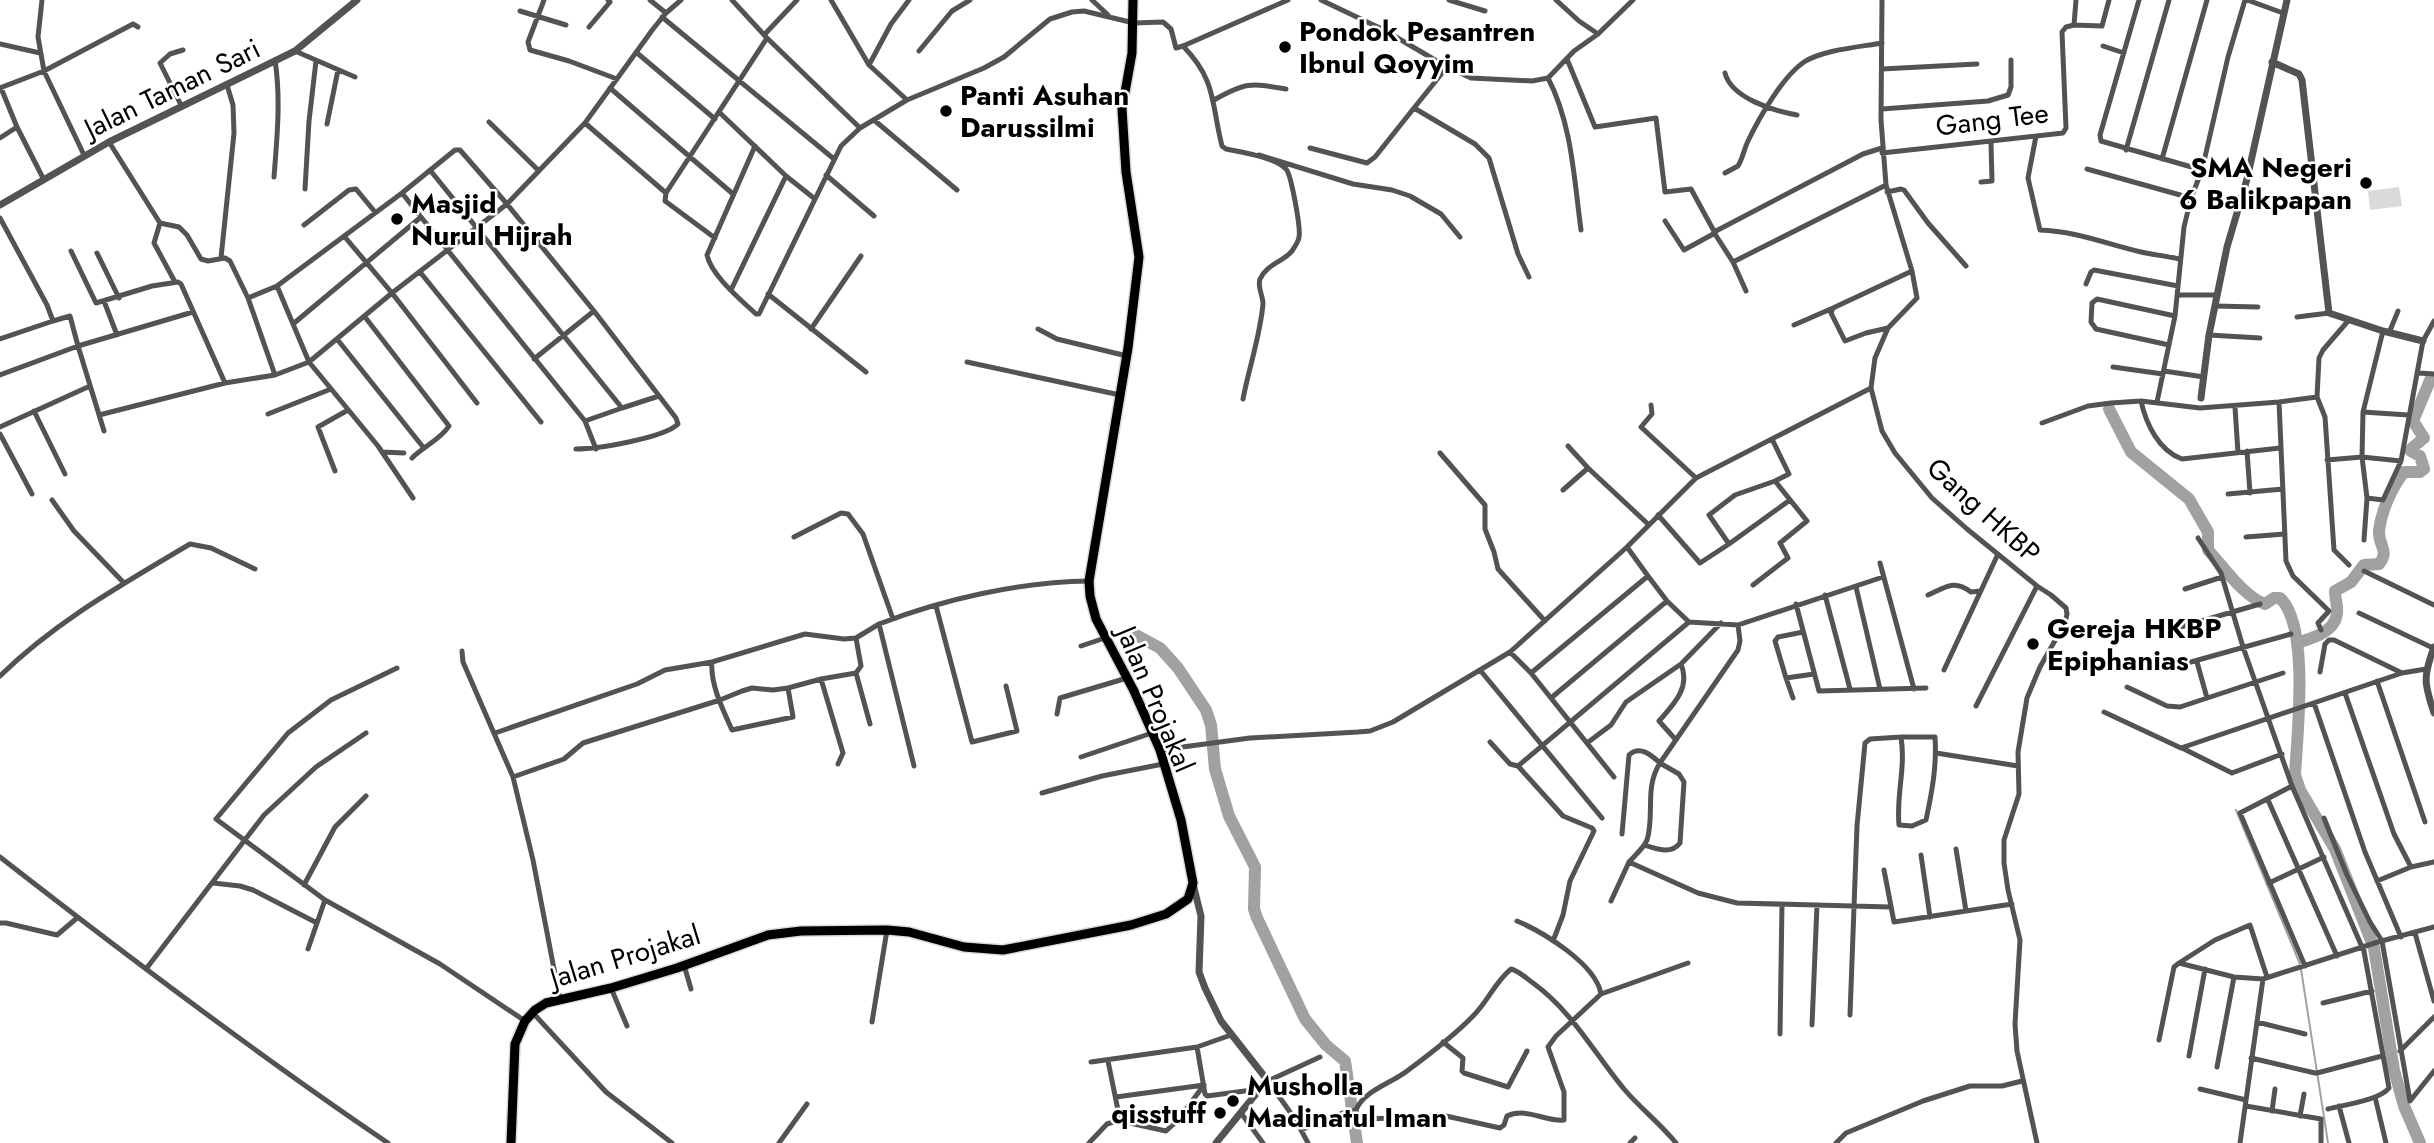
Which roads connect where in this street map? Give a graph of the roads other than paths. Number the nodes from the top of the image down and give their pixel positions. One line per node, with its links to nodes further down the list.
1 (42, 0): 51 (street)
2 (358, 0): 47 (street, Jalan Taman Sari)
3 (544, 0): 34 (street)
4 (650, 0): 32 (street)
5 (681, 0): 32 (street)
6 (797, 0): 41 (street)
7 (831, 0): 58 (street)
8 (909, 0): 58 (street)
9 (970, 0): 48 (street)
10 (1092, 0): 33 (street)
11 (1133, 0): 35 (main road, Jalan Projakal)
12 (1288, 0): 44 (street)
13 (1321, 0): 28 (street)
14 (1341, 0): 28 (street)
15 (1450, 0): 30 (street)
16 (1556, 0): 40 (street)
17 (1633, 0): 40 (street)
18 (1882, 0): 42 (street)
19 (2076, 0): 37 (street)
20 (2109, 0): 37 (street)
21 (2139, 0): 50 (street)
22 (2169, 0): 94 (street)
23 (2207, 0): 99 (street)
24 (2246, 0): 31 (street); 102 (street)
25 (2287, 0): 31 (street)
26 (610, 1): 39 (street)
27 (735, 1): 41 (street)
28 (1336, 6): 59 (street)
29 (520, 10): 34 (street)
30 (1485, 11)
31 (2283, 13): 56 (street)
32 (664, 15): 49 (street); 67 (street)
33 (1108, 15): 35 (street); 72 (street)
34 (537, 18): 36 (street); 66 (street)
35 (1134, 23): 44 (street); 186 (main road, Jalan Projakal)
36 (566, 25)
37 (2074, 25): 87 (street, Gang Tee)
38 (138, 27): 62 (street)
39 (589, 27)
40 (1598, 34): 52 (street)
41 (766, 36): 67 (street); 86 (street)
42 (1882, 43): 60 (street); 76 (street)
43 (0, 44): 51 (street)
44 (1183, 46): 73 (street)
45 (2103, 46): 50 (street)
46 (183, 50): 74 (street)
47 (295, 51): 53 (street, Jalan Taman Sari); 55 (street)
48 (919, 51)
49 (636, 52): 66 (street); 80 (street)
50 (2124, 53): 94 (street)
51 (40, 54): 62 (street)
52 (1567, 59): 65 (street); 129 (street)
53 (275, 60): 68 (street, Jalan Taman Sari); 107 (street)
54 (2011, 60): 77 (street)
55 (316, 61): 61 (street); 111 (street)
56 (2272, 62): 154 (street); 164 (street)
57 (1977, 64): 60 (street)
58 (869, 65): 72 (street)
59 (1447, 67): 65 (street); 75 (street)
60 (1882, 69): 77 (street)
61 (338, 70): 64 (street); 84 (street)
62 (44, 71): 69 (street); 95 (street)
63 (1725, 73): 76 (street)
64 (355, 77)
65 (1548, 78): 128 (street)
66 (617, 79): 70 (street)
67 (740, 79): 78 (street); 98 (street)
68 (227, 85): 74 (street, Jalan Taman Sari); 137 (street)
69 (0, 88): 85 (street)
70 (610, 88): 83 (street); 97 (street)
71 (1286, 89): 73 (street)
72 (907, 100): 81 (street)
73 (1214, 100): 96 (street)
74 (181, 105): 89 (street, Jalan Taman Sari)
75 (1414, 108): 92 (street); 144 (street)
76 (1767, 108): 79 (street); 104 (street)
77 (1882, 109): 93 (street)
78 (719, 112): 80 (street); 91 (street)
79 (1797, 115)
80 (715, 119): 97 (street)
81 (874, 120): 86 (street); 112 (street)
82 (489, 122): 103 (street)
83 (585, 123): 103 (street); 114 (street)
84 (327, 124)
85 (17, 127): 88 (street); 108 (street)
86 (860, 128): 98 (street)
87 (2036, 136): 90 (street, Gang Tee); 138 (street)
88 (0, 138)
89 (109, 142): 95 (street, Jalan Taman Sari); 125 (street)
90 (1992, 143): 93 (street, Gang Tee); 109 (street)
91 (755, 146): 106 (street); 115 (street)
92 (1310, 148)
93 (1882, 150): 110 (street); 129 (street, Gang Tee)
94 (2126, 150): 99 (street)
95 (84, 155): 108 (street, Jalan Taman Sari)
96 (1256, 155): 132 (street); 206 (street)
97 (690, 156): 114 (street); 115 (street)
98 (834, 159): 105 (street)
99 (2162, 159): 102 (street)
100 (2087, 169): 116 (street)
101 (430, 170): 113 (street); 118 (street); 127 (street)
102 (2202, 170): 116 (street)
103 (539, 171): 118 (street)
104 (1725, 173)
105 (826, 175): 117 (street); 121 (street)
106 (786, 176): 117 (street); 149 (street)
107 (274, 177)
108 (44, 180): 119 (street, Jalan Taman Sari)
109 (1981, 183)
110 (1886, 188): 139 (street); 141 (street); 142 (street)
111 (305, 189)
112 (957, 190)
113 (402, 193): 120 (street); 122 (street)
114 (666, 193): 131 (street)
115 (733, 194): 131 (street)
116 (2191, 198): 138 (street)
117 (815, 199): 152 (street)
118 (508, 204): 127 (street); 161 (street)
119 (0, 205)
120 (375, 212): 126 (street); 130 (street)
121 (874, 216)
122 (421, 217): 133 (street); 140 (street)
123 (0, 218): 168 (street)
124 (1665, 221): 129 (street, Gang Tee)
125 (160, 223): 137 (street); 145 (street)
126 (304, 225)
127 (477, 227): 133 (street); 179 (street)
128 (1581, 230)
129 (1715, 233): 139 (street)
130 (344, 236): 140 (street); 147 (street)
131 (715, 237): 149 (street)
132 (1460, 237)
133 (447, 250): 143 (street); 187 (street)
134 (71, 251): 157 (street)
135 (97, 253): 155 (street)
136 (860, 256): 174 (street)
137 (221, 258): 156 (street)
138 (2179, 259): 148 (street)
139 (1733, 262): 150 (street)
140 (367, 263): 151 (street); 171 (street)
141 (1966, 266)
142 (1912, 271): 160 (street); 173 (street)
143 (420, 272): 151 (street); 221 (street)
144 (1529, 277)
145 (176, 282): 155 (street); 162 (street)
146 (2086, 284): 148 (street)
147 (277, 286): 156 (street); 171 (street)
148 (2178, 286): 153 (street)
149 (731, 290): 152 (street)
150 (1746, 291)
151 (392, 293): 166 (street); 210 (street)
152 (768, 294): 174 (street)
153 (2178, 295): 154 (street); 165 (street)
154 (2217, 295): 158 (street)
155 (119, 298): 157 (street)
156 (248, 298): 196 (street)
157 (104, 301): 177 (street)
158 (2215, 306): 159 (street); 178 (street)
159 (2258, 307)
160 (1833, 308): 172 (street); 173 (street)
161 (594, 311): 179 (street); 203 (street)
162 (193, 312): 177 (street); 198 (street)
163 (2398, 312): 176 (street)
164 (2329, 313): 167 (street); 169 (street)
165 (2175, 316): 184 (street); 184 (street)
166 (365, 317): 182 (street); 228 (street)
167 (2297, 317)
168 (53, 321): 181 (street); 185 (street)
169 (2348, 321): 176 (street); 204 (street)
170 (2434, 321): 183 (street)
171 (293, 324): 188 (street)
172 (1794, 325)
173 (1888, 328): 200 (street)
174 (811, 329): 191 (street)
175 (1038, 329): 186 (street)
176 (2386, 332): 183 (street); 216 (street)
177 (117, 335): 185 (street)
178 (2209, 335): 180 (street); 197 (street)
179 (564, 336): 187 (street); 213 (street)
180 (2260, 338)
181 (0, 339)
182 (337, 339): 188 (street); 228 (street)
183 (2423, 341): 193 (street)
184 (2169, 345): 192 (street)
185 (78, 346): 195 (street); 199 (street)
186 (1127, 356): 202 (main road, Jalan Projakal)
187 (534, 359): 220 (street)
188 (309, 362): 196 (street); 201 (street)
189 (967, 362): 202 (street)
190 (2113, 367): 192 (street)
191 (866, 372)
192 (2163, 373): 197 (street); 208 (street)
193 (2419, 373): 194 (street); 219 (street)
194 (2434, 374)
195 (0, 375)
196 (275, 375): 198 (street)
197 (2204, 377): 205 (street)
198 (225, 383): 218 (street)
199 (90, 386): 215 (street); 218 (street)
200 (1871, 388): 226 (street); 264 (street, Gang HKBP)
201 (331, 389): 214 (street); 217 (street)
202 (1121, 395): 272 (main road, Jalan Projakal)
203 (659, 396): 213 (street); 231 (street)
204 (2317, 397): 209 (street); 239 (street)
205 (2201, 398)
206 (1243, 399)
207 (2141, 401): 208 (street); 222 (street); 236 (street)
208 (2157, 402): 212 (street)
209 (2279, 402): 212 (street); 229 (street)
210 (477, 403)
211 (1651, 405): 244 (street)
212 (2235, 407): 236 (street)
213 (622, 408): 220 (street)
214 (348, 410): 232 (street); 242 (street)
215 (34, 411): 223 (street); 243 (street)
216 (2362, 412): 219 (street); 237 (street)
217 (268, 414)
218 (99, 415): 224 (street)
219 (2408, 415): 240 (street)
220 (585, 421): 231 (street)
221 (541, 422)
222 (2042, 424)
223 (0, 427)
224 (104, 431)
225 (0, 434): 249 (street)
226 (1772, 439): 244 (street); 245 (street)
227 (1568, 446): 241 (street)
228 (423, 447): 238 (street)
229 (2280, 448): 233 (street); 246 (street)
230 (576, 449): 231 (street)
231 (596, 449)
232 (382, 452): 234 (street); 252 (street)
233 (2247, 452): 236 (street); 248 (street)
234 (404, 453)
235 (1440, 453): 289 (street)
236 (2238, 453)
237 (2362, 457): 239 (street); 240 (street); 251 (street)
238 (412, 458)
239 (2327, 460): 266 (street)
240 (2401, 461): 251 (street)
241 (1588, 468): 247 (street); 256 (street)
242 (335, 471)
243 (65, 474)
244 (1696, 478): 255 (street)
245 (1775, 481): 254 (street); 262 (street)
246 (2283, 489): 248 (street); 257 (street)
247 (1563, 490)
248 (2250, 493): 250 (street)
249 (32, 494)
250 (2228, 494)
251 (2367, 498): 261 (street)
252 (414, 499)
253 (52, 500): 273 (street)
254 (1790, 500): 262 (street); 274 (street)
255 (1658, 515): 256 (street); 262 (street)
256 (1649, 526): 263 (street)
257 (2285, 534): 259 (street); 295 (street)
258 (794, 537): 288 (street)
259 (2246, 537)
260 (2198, 538): 271 (street)
261 (2364, 540)
262 (1729, 544)
263 (1627, 547): 269 (street); 289 (street)
264 (1998, 554): 275 (street, Gang HKBP); 278 (street)
265 (1880, 563): 270 (street)
266 (2349, 565)
267 (255, 569): 273 (street)
268 (2364, 571): 284 (street)
269 (1648, 576): 281 (street); 315 (street)
270 (1883, 577): 276 (street); 333 (street)
271 (2222, 577): 277 (street); 287 (street)
272 (1089, 581): 285 (street); 299 (main road, Jalan Projakal)
273 (124, 583): 319 (street)
274 (1753, 584)
275 (2037, 586): 340 (street); 365 (street, Gang HKBP)
276 (1856, 587): 279 (street); 332 (street)
277 (2185, 589)
278 (1980, 591): 280 (street); 312 (street)
279 (1825, 595): 282 (street); 331 (street)
280 (1928, 595)
281 (1667, 601): 290 (street); 335 (street)
282 (1796, 604): 293 (street); 296 (street)
283 (2260, 604): 287 (street)
284 (2434, 605)
285 (936, 606): 288 (street); 326 (street)
286 (2359, 613): 302 (street)
287 (2233, 614): 294 (street); 301 (street)
288 (893, 619): 292 (street)
289 (1545, 621): 304 (street)
290 (1689, 622): 291 (street); 345 (street)
291 (1721, 623): 293 (street); 307 (street)
292 (879, 624): 298 (street); 363 (street)
293 (1738, 625): 351 (street)
294 (2177, 628)
295 (2322, 630)
296 (1803, 632): 318 (street); 320 (street)
297 (2291, 634): 301 (street)
298 (856, 638): 305 (street); 314 (street)
299 (1105, 638): 300 (street); 321 (main road, Jalan Projakal)
300 (1081, 646)
301 (2244, 647): 306 (street); 323 (street)
302 (2434, 648): 310 (street)
303 (461, 650): 348 (street)
304 (1510, 652): 311 (street); 315 (street)
305 (712, 662): 338 (street); 348 (street)
306 (2197, 662): 308 (street); 337 (street)
307 (1681, 664): 351 (street); 353 (street)
308 (2173, 667)
309 (397, 668): 376 (street)
310 (2426, 669): 317 (street); 327 (street)
311 (1480, 670): 354 (street); 356 (street)
312 (1944, 670)
313 (2320, 672): 317 (street)
314 (856, 673): 322 (street); 346 (street)
315 (1531, 673): 335 (street)
316 (2283, 673): 323 (street)
317 (2402, 673): 324 (street)
318 (1814, 674): 320 (street); 331 (street)
319 (0, 676)
320 (1786, 677): 336 (street)
321 (1127, 678): 343 (street); 349 (main road, Jalan Projakal)
322 (821, 679): 329 (street); 361 (street)
323 (2256, 681): 337 (street); 344 (street)
324 (2377, 681): 334 (street); 374 (street)
325 (2434, 681): 327 (street)
326 (1006, 685)
327 (2425, 685): 342 (street)
328 (2127, 687): 337 (street)
329 (788, 688): 338 (street); 338 (street)
330 (1926, 688): 333 (street)
331 (1850, 689): 332 (street)
332 (1880, 689): 333 (street)
333 (1914, 689)
334 (2345, 693): 339 (street); 384 (street)
335 (1551, 698): 345 (street)
336 (1793, 698)
337 (2207, 698)
338 (720, 701): 366 (street)
339 (2315, 703): 344 (street); 387 (street)
340 (1976, 706)
341 (2104, 712): 355 (street)
342 (2434, 713)
343 (1057, 714)
344 (2268, 717): 355 (street); 358 (street)
345 (1572, 723): 353 (street); 354 (street)
346 (870, 724)
347 (366, 733): 376 (street)
348 (495, 733): 366 (street)
349 (1152, 733): 356 (main road, Jalan Projakal); 359 (street)
350 (1901, 737): 357 (street); 357 (street); 397 (street)
351 (1676, 740): 360 (street)
352 (1490, 742): 364 (street)
353 (1587, 743): 367 (street)
354 (1542, 745): 364 (street); 372 (street)
355 (2181, 748): 358 (street)
356 (1160, 750): 362 (main road, Jalan Projakal)
357 (1936, 753): 365 (street)
358 (2282, 754): 368 (street)
359 (1081, 757)
360 (1660, 763): 375 (street); 377 (street); 377 (street)
361 (838, 764)
362 (1163, 764): 369 (street); 389 (main road, Jalan Projakal)
363 (914, 766)
364 (1518, 766): 409 (street)
365 (2018, 766): 394 (street)
366 (513, 777): 426 (street)
367 (1614, 777)
368 (2292, 786): 371 (street); 381 (street)
369 (1042, 793)
370 (366, 796): 391 (street)
371 (2268, 800): 385 (street); 390 (street)
372 (1602, 818)
373 (2324, 818): 410 (street)
374 (2425, 822)
375 (1622, 834)
376 (244, 840): 388 (street); 391 (street)
377 (1644, 845): 382 (street)
378 (1956, 849): 399 (street)
379 (1921, 855): 400 (street)
380 (0, 857): 401 (street)
381 (2324, 857): 385 (street); 411 (street)
382 (1629, 862): 393 (street); 395 (street)
383 (2434, 862): 384 (street)
384 (2411, 867): 387 (street)
385 (2299, 869): 390 (street); 413 (street)
386 (1884, 870): 398 (street)
387 (2377, 881): 408 (street)
388 (213, 883): 404 (street); 418 (street)
389 (1193, 883): 406 (main road, Jalan Projakal); 440 (street)
390 (2269, 883): 417 (street)
391 (304, 885): 392 (street)
392 (325, 900): 404 (street); 433 (street)
393 (1611, 901)
394 (2012, 904): 399 (street); 455 (street)
395 (1782, 905): 396 (street); 438 (street)
396 (1817, 905): 397 (street); 436 (street)
397 (1854, 906): 398 (street); 430 (street)
398 (1890, 907): 400 (street)
399 (1966, 911): 400 (street)
400 (1930, 917)
401 (77, 918): 403 (street); 418 (street)
402 (1517, 921): 409 (street)
403 (0, 923)
404 (317, 923): 412 (street)
405 (2434, 927): 407 (street)
406 (887, 930): 416 (main road, Jalan Projakal); 434 (street)
407 (2414, 933): 408 (street); 427 (street)
408 (2401, 937): 410 (street)
409 (1553, 941): 425 (street)
410 (2380, 941): 411 (street); 445 (street)
411 (2363, 946): 413 (street); 424 (street)
412 (308, 949)
413 (2337, 956): 417 (street)
414 (1688, 963): 425 (street)
415 (2179, 963): 419 (street); 421 (street); 441 (street)
416 (684, 965): 422 (main road, Jalan Projakal); 423 (street)
417 (2305, 965): 421 (street)
418 (146, 969): 475 (street)
419 (2205, 969): 420 (street); 446 (street)
420 (2234, 977): 421 (street); 452 (street)
421 (2265, 978): 435 (street)
422 (611, 988): 426 (main road, Jalan Projakal); 437 (street)
423 (691, 989)
424 (2372, 991): 428 (street); 447 (street)
425 (1601, 994): 432 (street)
426 (560, 1000): 429 (main road, Jalan Projakal)
427 (2434, 1001)
428 (2323, 1003)
429 (533, 1013): 433 (main road, Jalan Projakal); 473 (street)
430 (1850, 1015)
431 (2434, 1017): 445 (street)
432 (1573, 1020): 442 (street); 467 (street); 484 (street)
433 (525, 1021): 476 (main road, Jalan Projakal)
434 (872, 1022)
435 (2257, 1022): 439 (street); 449 (street)
436 (1812, 1025)
437 (627, 1026)
438 (1780, 1034)
439 (2305, 1034)
440 (1231, 1035): 443 (street); 454 (street)
441 (2160, 1041)
442 (1443, 1042): 444 (street); 467 (street)
443 (1197, 1047): 450 (street); 456 (street)
444 (1527, 1051)
445 (2400, 1051): 453 (street)
446 (2189, 1056)
447 (2382, 1056): 449 (street); 462 (street)
448 (1320, 1057): 454 (street)
449 (2251, 1058): 463 (street)
450 (1108, 1061): 451 (street); 461 (street)
451 (1091, 1062)
452 (2217, 1067)
453 (2434, 1071)
454 (1268, 1081): 457 (street); 472 (street)
455 (2022, 1081): 485 (street); 486 (street)
456 (1204, 1085): 457 (street); 461 (street); 471 (street)
457 (1260, 1089): 469 (street)
458 (2200, 1089): 463 (street)
459 (2275, 1089): 468 (street)
460 (2304, 1094): 470 (street)
461 (1116, 1097): 471 (street)
462 (2375, 1097): 465 (street); 489 (street)
463 (2246, 1103): 468 (street); 474 (street)
464 (807, 1104): 479 (street)
465 (2339, 1106): 466 (street); 488 (street)
466 (2328, 1109)
467 (1355, 1110): 472 (street)
468 (2272, 1111): 470 (street)
469 (1241, 1112): 481 (street); 482 (street)
470 (2300, 1116): 487 (street)
471 (1120, 1120): 480 (street)
472 (1301, 1130): 483 (street)
473 (664, 1136): 477 (street); 478 (street)
474 (2242, 1142)
475 (388, 1143)
476 (510, 1143)
477 (656, 1143)
478 (672, 1143)
479 (779, 1143)
480 (1089, 1143)
481 (1216, 1143)
482 (1263, 1143)
483 (1308, 1143)
484 (1676, 1143)
485 (1836, 1143)
486 (2037, 1143)
487 (2321, 1143)
488 (2350, 1143)
489 (2386, 1143)

